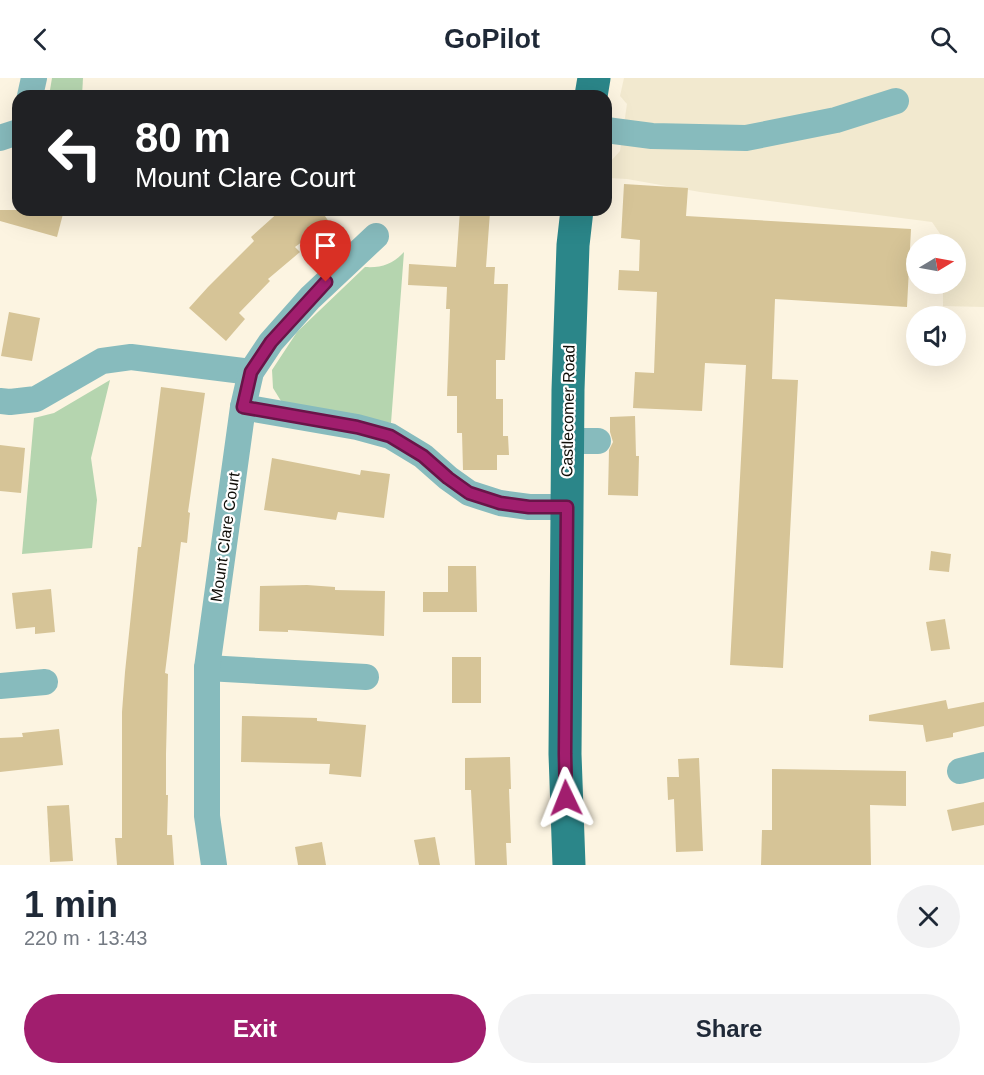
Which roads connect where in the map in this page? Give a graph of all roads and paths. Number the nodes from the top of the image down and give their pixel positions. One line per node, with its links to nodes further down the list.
1 (896, 101): 2 (street)
2 (612, 131)
3 (576, 216): 8 (main road, Castlecomer Road)
4 (376, 236): 5 (street, Mount Clare Court)
5 (251, 372): 6 (street); 7 (street, Mount Clare Court)
6 (0, 400)
7 (243, 407): 8 (street); 9 (street, Mount Clare Court)
8 (567, 507): 14 (main road, Castlecomer Road)
9 (207, 668): 10 (street); 13 (street, Mount Clare Court)
10 (366, 677)
11 (45, 682): 12 (street)
12 (0, 686)
13 (214, 865)
14 (569, 865)

